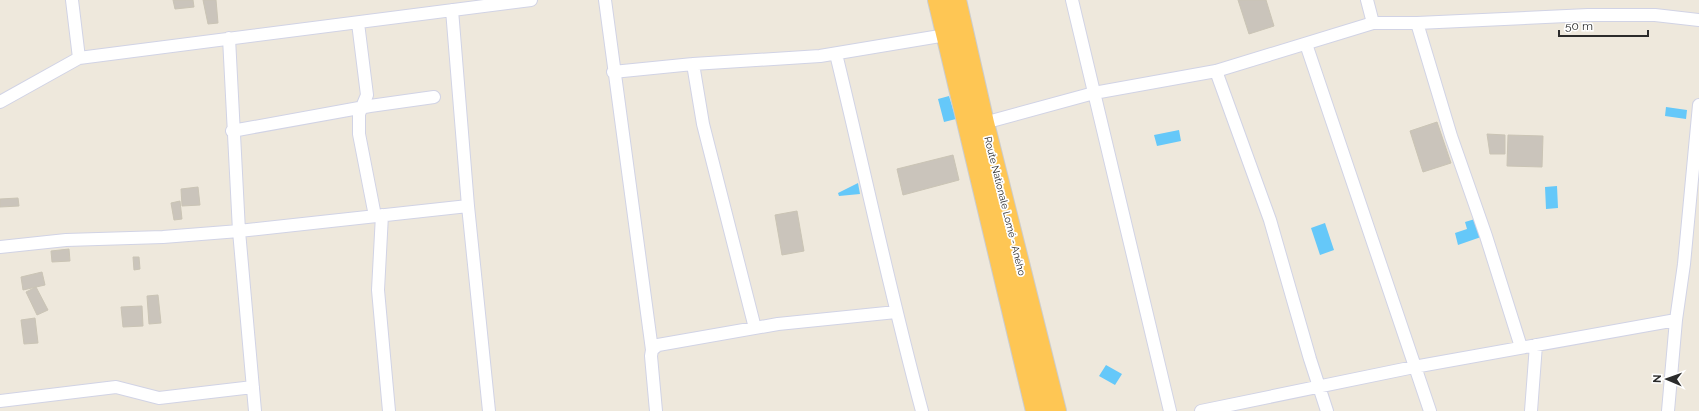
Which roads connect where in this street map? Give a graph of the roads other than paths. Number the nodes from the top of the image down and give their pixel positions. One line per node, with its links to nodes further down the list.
1 (72, 0): 17 (street)
2 (531, 0): 8 (street)
3 (605, 0): 20 (street)
4 (938, 0): 13 (highway, Route Nationale Lomé - Aného)
5 (956, 0): 26 (highway, Route Nationale Lomé - Aného)
6 (1072, 0): 21 (street)
7 (1366, 0): 11 (street)
8 (452, 10): 10 (street); 28 (street)
9 (1699, 20): 12 (street)
10 (358, 23): 14 (street); 25 (street)
11 (1373, 23): 12 (street); 15 (street)
12 (1417, 23): 36 (street)
13 (946, 35): 16 (street); 47 (highway, Route Nationale Lomé - Aného)
14 (229, 38): 17 (street); 27 (street)
15 (1306, 44): 19 (street); 38 (street)
16 (836, 54): 18 (street); 32 (street)
17 (79, 58): 23 (street)
18 (693, 64): 20 (street); 34 (street)
19 (1216, 70): 21 (street); 39 (street)
20 (613, 72): 37 (street)
21 (1094, 93): 26 (street); 49 (street)
22 (434, 97): 25 (street)
23 (0, 102)
24 (1699, 105): 33 (street)
25 (362, 108): 27 (street); 29 (street)
26 (984, 123): 48 (highway, Route Nationale Lomé - Aného)
27 (232, 131): 30 (street)
28 (468, 206): 29 (street); 44 (street)
29 (379, 216): 30 (street); 43 (street)
30 (239, 231): 31 (street); 40 (street)
31 (0, 247)
32 (896, 312): 34 (street); 46 (street)
33 (1676, 320): 35 (street); 54 (street)
34 (755, 328): 37 (street)
35 (1536, 345): 36 (street); 53 (street)
36 (1521, 347): 38 (street)
37 (652, 350): 45 (street)
38 (1414, 367): 39 (street); 52 (street)
39 (1319, 386): 50 (street); 51 (street)
40 (253, 387): 41 (street); 42 (street)
41 (0, 401)
42 (255, 411)
43 (389, 411)
44 (489, 411)
45 (656, 411)
46 (922, 411)
47 (1036, 411)
48 (1056, 411)
49 (1170, 411)
50 (1201, 411)
51 (1328, 411)
52 (1430, 411)
53 (1531, 411)
54 (1668, 411)

